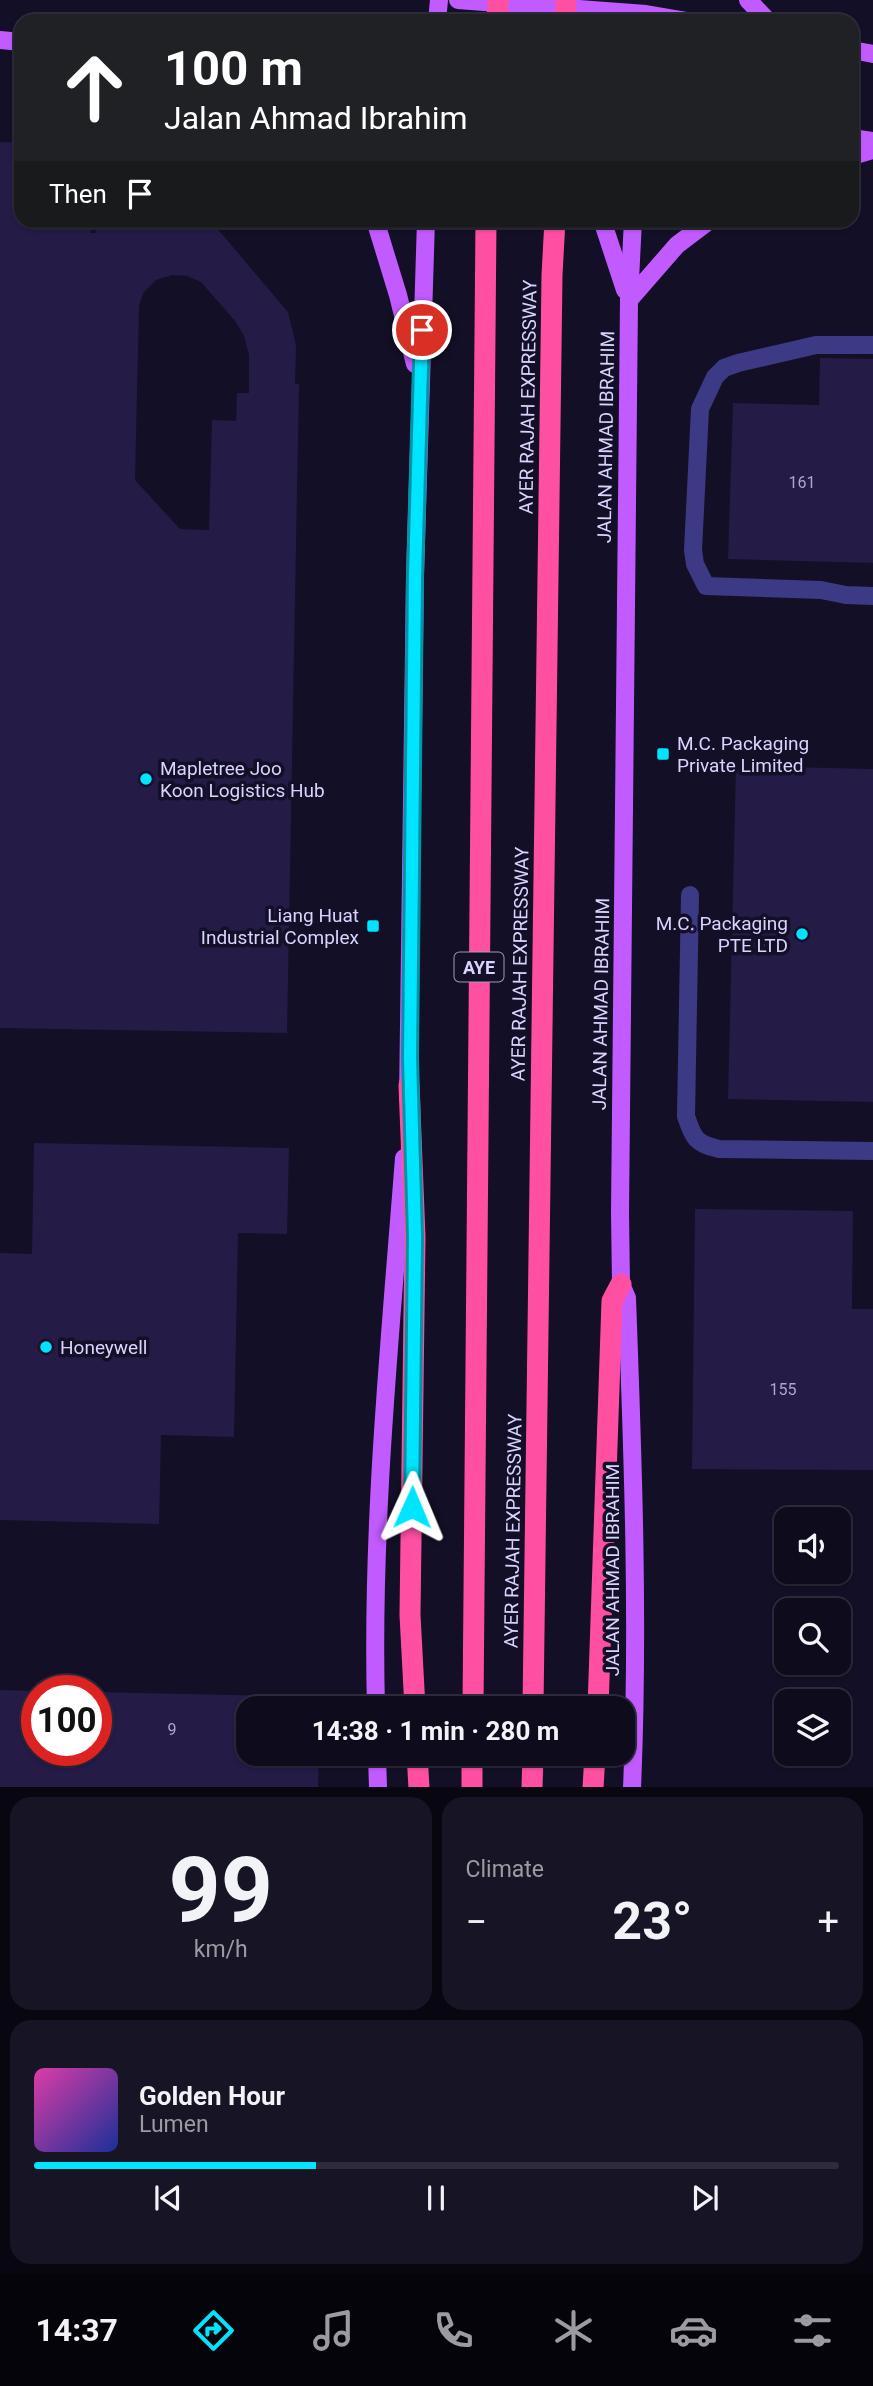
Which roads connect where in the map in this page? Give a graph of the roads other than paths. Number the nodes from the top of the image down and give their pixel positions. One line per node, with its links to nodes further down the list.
1 (458, 0): 3 (main road)
2 (748, 0): 7 (main road)
3 (501, 2): 4 (main road); 6 (main road)
4 (564, 10): 5 (main road)
5 (646, 12)
6 (514, 14)
7 (761, 14)
8 (377, 228): 17 (main road)
9 (426, 228): 17 (main road)
10 (486, 228): 25 (highway, AYER RAJAH EXPRESSWAY / AYE)
11 (555, 228): 26 (highway, AYER RAJAH EXPRESSWAY)
12 (605, 228): 15 (main road)
13 (634, 228): 15 (main road, JALAN AHMAD IBRAHIM)
14 (699, 228): 15 (main road)
15 (629, 300): 22 (main road, JALAN AHMAD IBRAHIM)
16 (873, 345): 18 (lane)
17 (420, 384): 20 (main road)
18 (873, 596)
19 (690, 895): 21 (lane)
20 (410, 1085): 23 (main road); 24 (highway)
21 (873, 1151)
22 (621, 1284): 27 (highway); 38 (main road, JALAN AHMAD IBRAHIM)
23 (376, 1696)
24 (414, 1696)
25 (473, 1696)
26 (533, 1696)
27 (598, 1696)
28 (377, 1766): 33 (main road)
29 (418, 1766): 34 (highway)
30 (472, 1766): 35 (highway)
31 (533, 1766): 36 (highway)
32 (595, 1766): 37 (highway)
33 (378, 1787)
34 (419, 1787)
35 (472, 1787)
36 (532, 1787)
37 (593, 1787)
38 (632, 1787)

